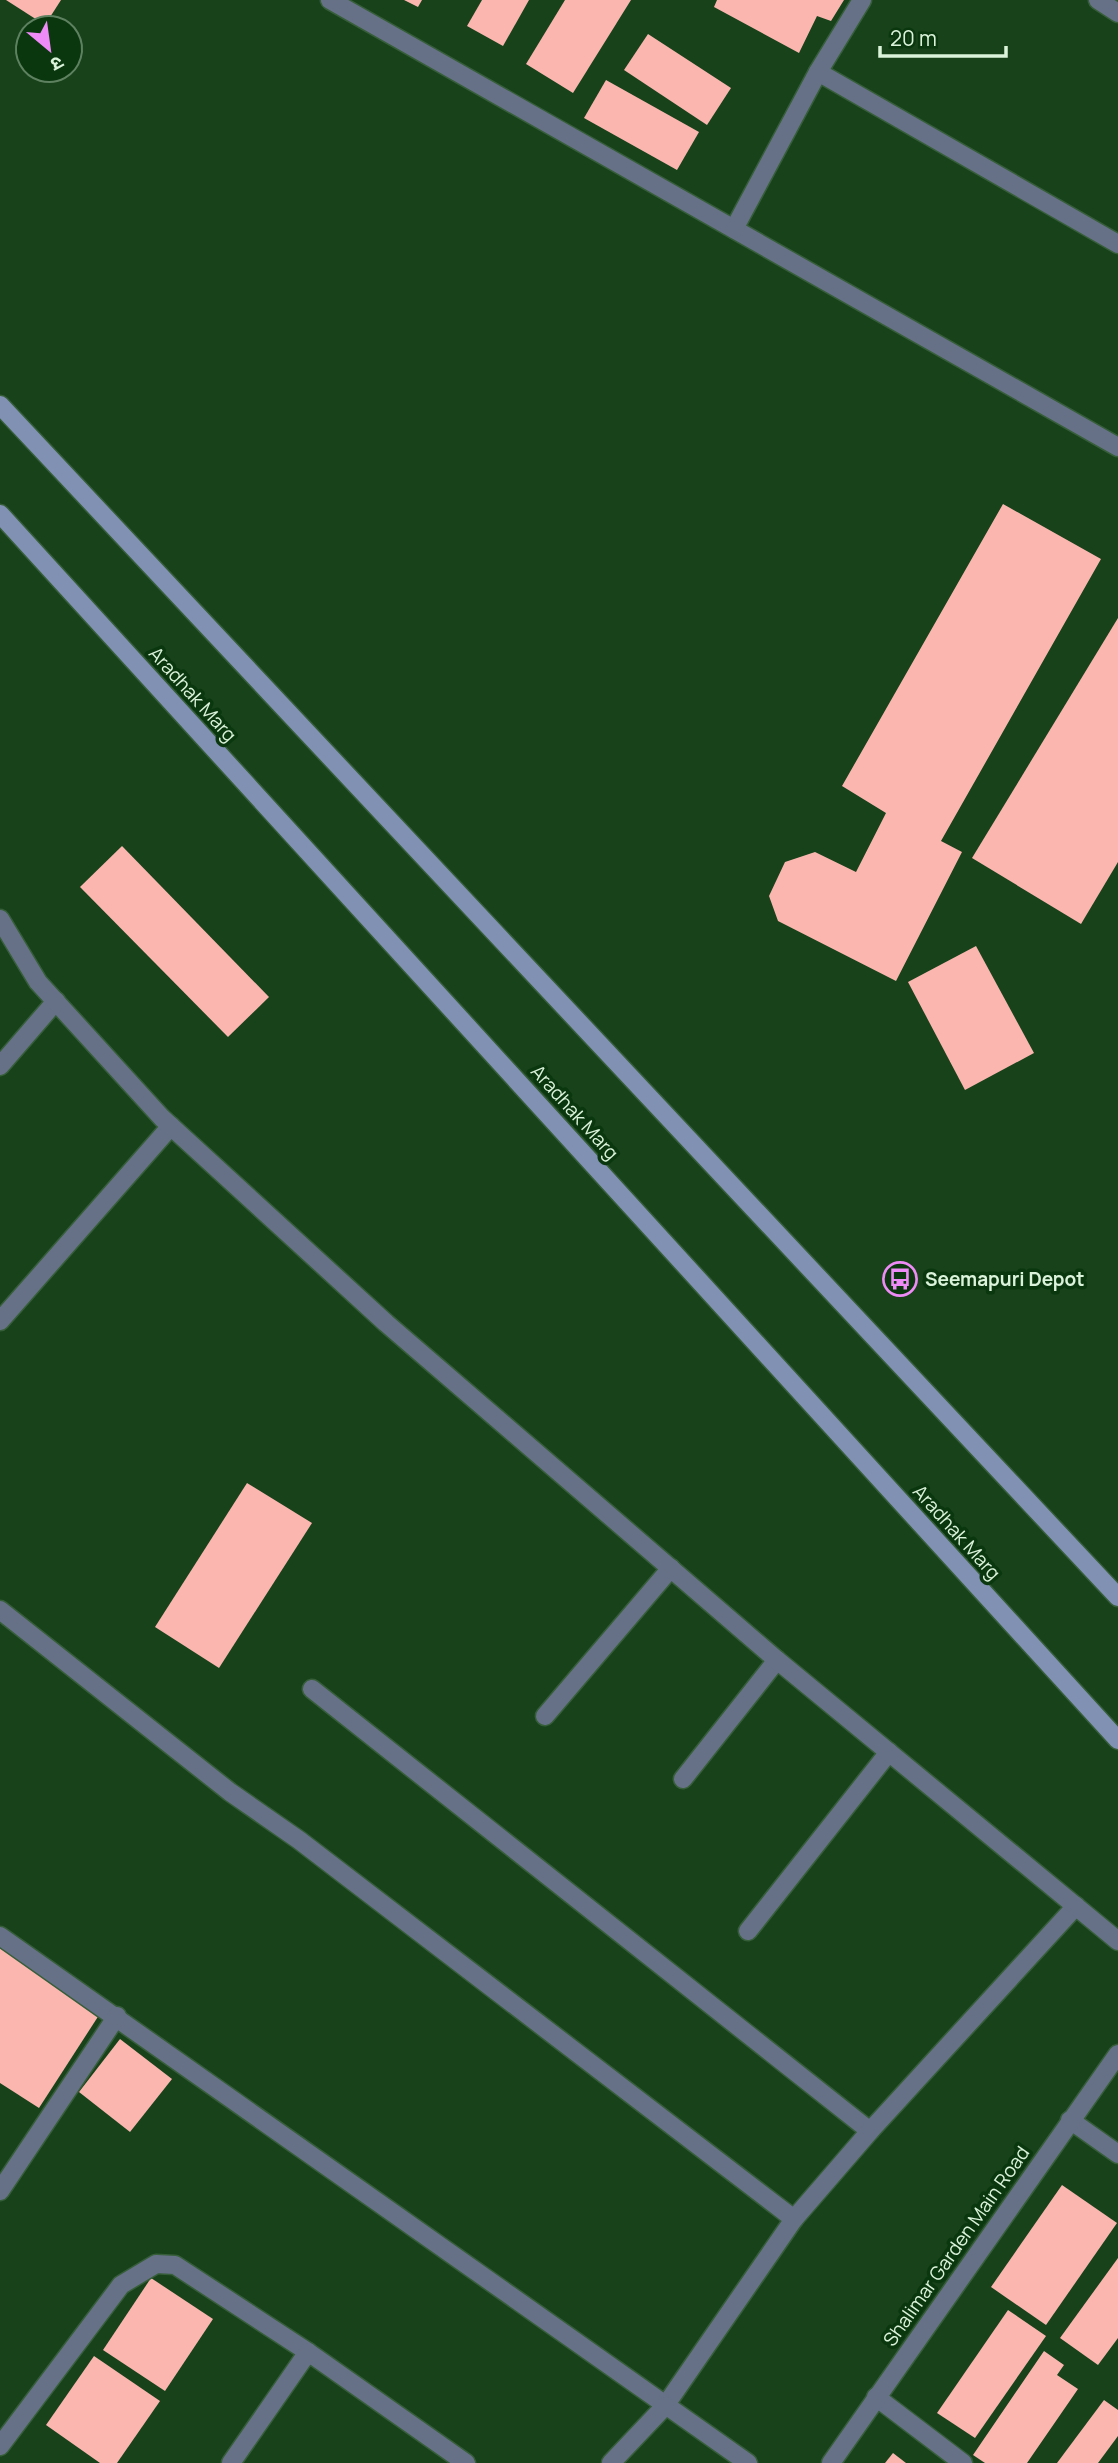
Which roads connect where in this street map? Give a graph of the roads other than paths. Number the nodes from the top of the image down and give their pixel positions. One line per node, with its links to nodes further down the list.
1 (330, 0): 6 (street)
2 (862, 0): 5 (street)
3 (1098, 0): 4 (street)
4 (1118, 13)
5 (818, 72): 6 (street); 7 (street)
6 (734, 229): 9 (street)
7 (1118, 244)
8 (0, 405): 17 (main road)
9 (1118, 447)
10 (0, 514): 22 (main road, Aradhak Marg)
11 (0, 919): 12 (street)
12 (55, 1001): 13 (street); 14 (street)
13 (0, 1066)
14 (171, 1126): 15 (street); 16 (street)
15 (0, 1321)
16 (671, 1568): 19 (street); 21 (street)
17 (1118, 1597)
18 (0, 1610): 35 (street)
19 (777, 1660): 23 (street); 24 (street)
20 (312, 1689): 32 (street)
21 (545, 1716)
22 (1118, 1740)
23 (889, 1752): 25 (street); 26 (street)
24 (683, 1779)
25 (1076, 1906): 28 (street); 32 (street)
26 (748, 1931)
27 (0, 1936): 29 (street)
28 (1118, 1941)
29 (117, 2016): 34 (street); 38 (street)
30 (1118, 2054): 31 (street, Shalimar Garden Main Road)
31 (1070, 2120): 33 (street); 37 (street, Shalimar Garden Main Road)
32 (870, 2131): 35 (street)
33 (1118, 2154)
34 (0, 2191)
35 (794, 2219): 38 (street)
36 (309, 2352): 39 (street); 40 (street); 41 (street)
37 (876, 2397): 44 (street, Shalimar Garden Main Road); 45 (street)
38 (665, 2406): 42 (street); 43 (street)
39 (0, 2446)
40 (231, 2463)
41 (466, 2463)
42 (611, 2463)
43 (748, 2463)
44 (831, 2463)
45 (963, 2463)

